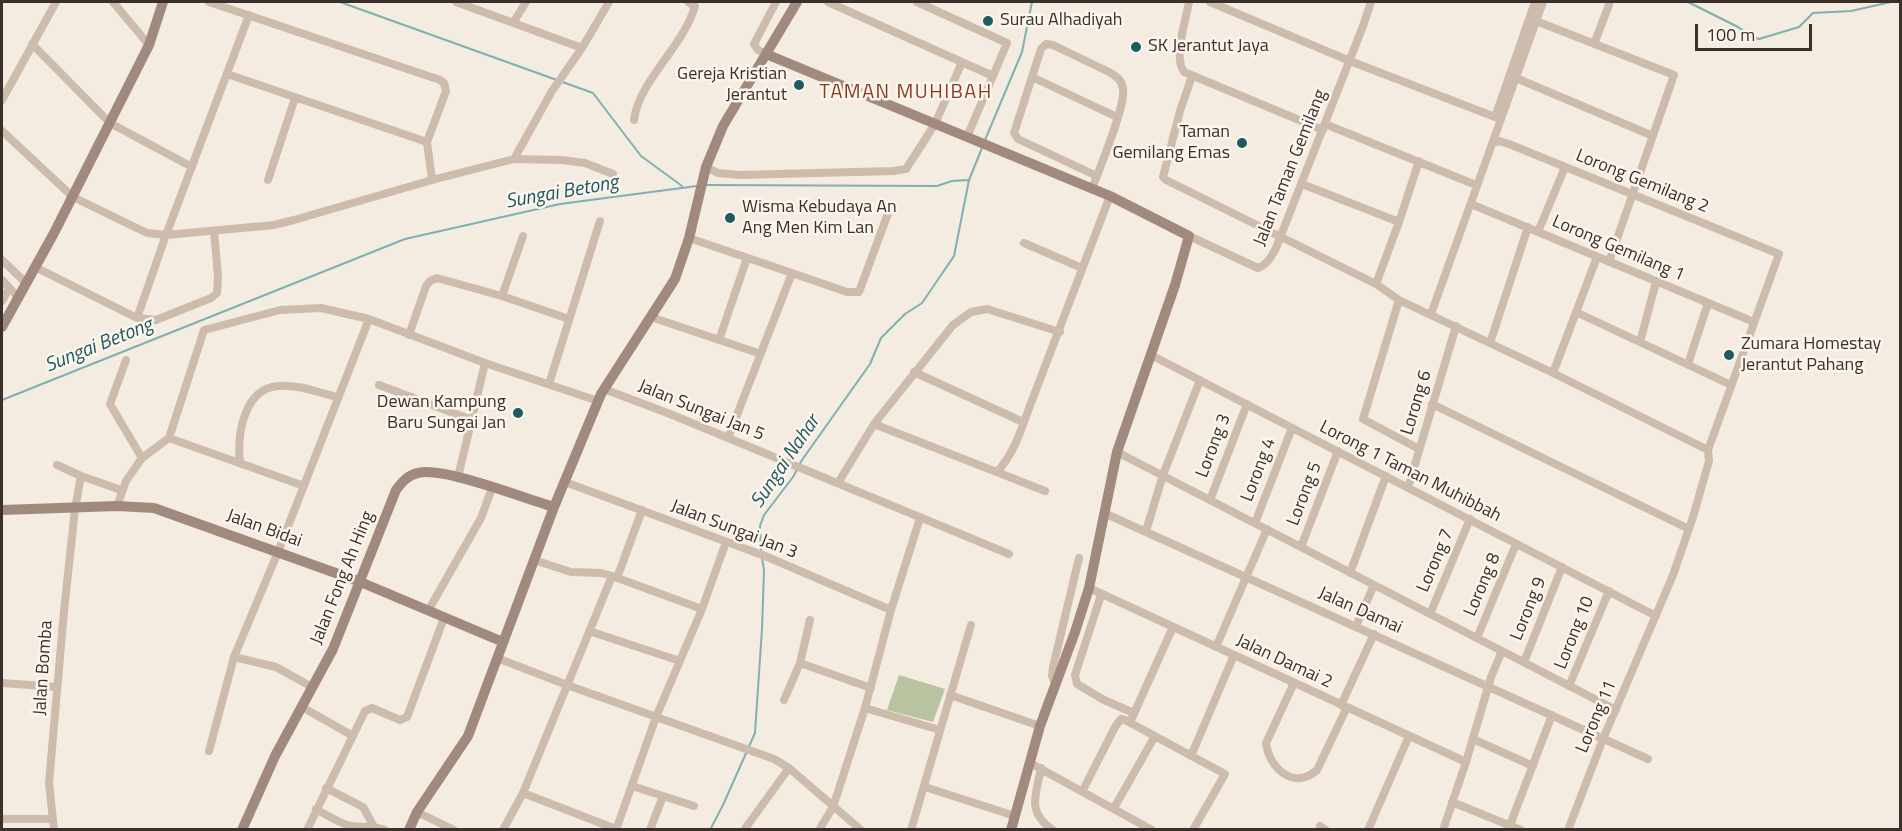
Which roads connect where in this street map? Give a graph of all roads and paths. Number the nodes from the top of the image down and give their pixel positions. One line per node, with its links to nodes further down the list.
1 (56, 2): 22 (street)
2 (113, 2): 24 (street)
3 (163, 2): 24 (street)
4 (209, 2): 19 (street)
5 (456, 2): 21 (street)
6 (526, 2): 21 (street)
7 (609, 2): 25 (street)
8 (776, 2): 26 (street)
9 (797, 2): 26 (street)
10 (828, 2): 28 (street)
11 (918, 2): 30 (street)
12 (1189, 2): 31 (street)
13 (1210, 2): 27 (street)
14 (1371, 2): 27 (street, Jalan Taman Gemilang)
15 (1535, 2): 27 (street)
16 (1543, 2): 20 (street)
17 (1610, 2): 23 (street)
18 (693, 3): 37 (street)
19 (249, 15): 29 (street); 44 (street)
20 (1536, 21): 23 (street); 33 (street)
21 (513, 23): 25 (street)
22 (32, 44): 35 (street); 38 (street)
23 (1594, 44): 42 (street)
24 (149, 45): 38 (street)
25 (582, 48): 46 (street)
26 (766, 54): 39 (street); 50 (street)
27 (1350, 61): 40 (street, Jalan Taman Gemilang)
28 (962, 62): 30 (street); 39 (street)
29 (227, 74): 34 (street); 48 (street)
30 (993, 76): 43 (street)
31 (1192, 76): 40 (street); 72 (street)
32 (1032, 77): 36 (street); 36 (street); 52 (street)
33 (1516, 78): 42 (street); 45 (street)
34 (295, 98): 44 (street); 53 (street)
35 (2, 100)
36 (1117, 117): 52 (street)
37 (634, 120)
38 (110, 123): 48 (street); 60 (street)
39 (935, 124): 43 (street); 50 (street)
40 (1324, 127): 47 (street); 56 (street, Jalan Taman Gemilang)
41 (2, 131): 60 (street)
42 (1653, 136): 58 (street)
43 (969, 138): 57 (street)
44 (427, 142): 54 (street)
45 (1493, 143): 49 (street, Lorong Gemilang 2); 61 (street)
46 (514, 159): 51 (street); 54 (street)
47 (1419, 161): 55 (street); 64 (street)
48 (192, 166): 68 (street)
49 (1565, 167): 58 (street, Lorong Gemilang 2); 67 (street)
50 (705, 171): 71 (street)
51 (613, 174)
52 (1097, 176): 57 (street)
53 (268, 180)
54 (432, 180): 66 (street)
55 (1471, 183)
56 (1302, 184): 64 (street); 72 (street, Jalan Taman Gemilang)
57 (1092, 189): 59 (street)
58 (1633, 194): 74 (street, Lorong Gemilang 2); 78 (street)
59 (1110, 196): 70 (street); 80 (street)
60 (73, 197): 68 (street); 79 (street)
61 (1471, 204): 65 (street, Lorong Gemilang 1); 93 (street)
62 (890, 208): 81 (street)
63 (600, 220): 96 (street)
64 (1399, 222): 85 (street)
65 (1528, 228): 67 (street, Lorong Gemilang 1); 105 (street)
66 (214, 231): 68 (street); 95 (street)
67 (1538, 232): 75 (street, Lorong Gemilang 1)
68 (166, 235): 95 (street)
69 (523, 236): 87 (street)
70 (1189, 236): 72 (street, Jalan Taman Gemilang); 107 (street)
71 (689, 238): 76 (street); 94 (street)
72 (1281, 238): 85 (street)
73 (1024, 243): 80 (street)
74 (1779, 254): 98 (street, Lorong 11)
75 (1597, 256): 78 (street, Lorong Gemilang 1); 92 (street)
76 (747, 258): 81 (street); 103 (street)
77 (2, 260): 83 (street)
78 (1609, 261): 84 (street, Lorong Gemilang 1)
79 (35, 267): 83 (street); 95 (street)
80 (1082, 268): 101 (street)
81 (792, 273): 106 (street)
82 (2, 280): 86 (street)
83 (25, 282): 88 (street)
84 (1656, 282): 91 (street, Lorong Gemilang 1); 104 (street)
85 (1376, 284): 89 (street)
86 (9, 288): 88 (street); 90 (street)
87 (502, 296): 96 (street); 102 (street)
88 (18, 297): 100 (street)
89 (1399, 300): 93 (street); 128 (street)
90 (2, 301)
91 (1708, 303): 98 (street, Lorong Gemilang 1); 110 (street)
92 (1576, 312): 104 (street); 112 (street)
93 (1431, 314): 99 (street)
94 (651, 317): 103 (street); 117 (street)
95 (137, 318)
96 (569, 319): 114 (street)
97 (369, 320): 102 (street); 118 (street); 126 (street)
98 (1754, 322): 116 (street, Lorong 11)
99 (1456, 326): 105 (street); 121 (street, Lorong 6)
100 (2, 327)
101 (1060, 332): 111 (street); 123 (street)
102 (409, 335): 109 (street)
103 (719, 340): 106 (street)
104 (1640, 342): 110 (street)
105 (1491, 343): 112 (street)
106 (761, 354): 127 (street)
107 (1151, 355): 113 (street, Lorong 1 Taman Muhibbah); 131 (street)
108 (126, 360): 132 (street)
109 (485, 363): 114 (street); 122 (street)
110 (1688, 364): 116 (street)
111 (914, 372): 123 (street); 124 (street)
112 (1553, 373): 129 (street)
113 (1200, 380): 120 (street, Lorong 1 Taman Muhibbah); 136 (street)
114 (549, 384): 119 (street)
115 (380, 385): 122 (street)
116 (1731, 385): 129 (street, Lorong 11)
117 (604, 389): 119 (street); 127 (street, Jalan Sungai Jan 5)
118 (339, 397): 133 (street); 142 (street)
119 (598, 400): 140 (street)
120 (1246, 404): 125 (street, Lorong 1 Taman Muhibbah); 147 (street, Lorong 3)
121 (1432, 404): 128 (street, Lorong 6); 158 (street)
122 (472, 420): 139 (street)
123 (1023, 422): 135 (street)
124 (874, 424): 135 (street); 141 (street)
125 (1292, 428): 130 (street, Lorong 1 Taman Muhibbah); 156 (street, Lorong 4)
126 (169, 438): 132 (street); 133 (street)
127 (728, 438): 141 (street, Jalan Sungai Jan 5)
128 (1419, 449): 144 (street, Lorong 6)
129 (1708, 450): 158 (street, Lorong 11)
130 (1338, 451): 138 (street, Lorong 1 Taman Muhibbah); 162 (street, Lorong 5)
131 (1118, 452): 136 (street); 153 (street)
132 (142, 458): 145 (street)
133 (240, 463): 142 (street)
134 (57, 465): 137 (street)
135 (997, 472): 146 (street)
136 (1162, 475): 147 (street); 159 (street)
137 (81, 476): 145 (street); 150 (street, Jalan Bomba)
138 (1386, 476): 144 (street, Lorong 1 Taman Muhibbah); 168 (street)
139 (458, 477): 143 (street, Jalan Fong Ah Hing); 171 (street, Jalan Fong Ah Hing)
140 (565, 482): 149 (street); 152 (street, Jalan Sungai Jan 3)
141 (838, 483): 154 (street, Jalan Sungai Jan 5)
142 (304, 486): 163 (street)
143 (492, 488): 149 (street, Jalan Fong Ah Hing); 178 (street)
144 (1408, 488): 155 (street, Lorong 1 Taman Muhibbah)
145 (121, 490): 148 (street)
146 (1045, 491)
147 (1210, 500): 156 (street)
148 (117, 506): 150 (street, Jalan Bidai); 163 (street, Jalan Bidai)
149 (554, 507): 166 (street)
150 (75, 509): 151 (street, Jalan Bidai); 203 (street, Jalan Bomba)
151 (2, 510)
152 (642, 510): 160 (street, Jalan Sungai Jan 3); 170 (street)
153 (1104, 513): 159 (street, Jalan Damai); 173 (street)
154 (920, 518): 164 (street, Jalan Sungai Jan 5); 177 (street)
155 (1470, 519): 161 (street, Lorong 1 Taman Muhibbah); 179 (street, Lorong 7)
156 (1255, 523): 157 (street)
157 (1267, 529): 162 (street); 169 (street)
158 (1689, 529): 180 (street, Lorong 11)
159 (1146, 531): 169 (street, Jalan Damai)
160 (726, 542): 176 (street); 177 (street, Jalan Sungai Jan 3)
161 (1516, 544): 167 (street, Lorong 1 Taman Muhibbah); 188 (street, Lorong 8)
162 (1301, 547): 168 (street)
163 (278, 552): 171 (street, Jalan Bidai); 193 (street)
164 (1009, 554)
165 (1079, 558): 199 (street)
166 (534, 560): 170 (street); 189 (street)
167 (1562, 567): 174 (street, Lorong 1 Taman Muhibbah); 196 (street, Lorong 9)
168 (1350, 573): 172 (street)
169 (1246, 576): 184 (street, Jalan Damai); 190 (street)
170 (614, 577): 176 (street); 186 (street)
171 (358, 581): 178 (street, Jalan Bidai); 204 (street, Jalan Fong Ah Hing)
172 (1374, 585): 179 (street); 184 (street)
173 (1089, 588): 175 (street, Jalan Damai 2); 199 (street)
174 (1608, 591): 180 (street, Lorong 1 Taman Muhibbah); 202 (street, Lorong 10)
175 (1101, 594): 185 (street, Jalan Damai 2); 213 (street)
176 (702, 609): 195 (street)
177 (891, 610): 206 (street)
178 (428, 611): 181 (street, Jalan Bidai)
179 (1430, 614): 188 (street)
180 (1656, 616): 212 (street, Lorong 11)
181 (444, 618): 189 (street, Jalan Bidai); 219 (street)
182 (810, 620): 197 (street)
183 (971, 625): 207 (street)
184 (1356, 626): 187 (street, Jalan Damai)
185 (1173, 627): 190 (street, Jalan Damai 2); 213 (street)
186 (589, 631): 195 (street); 201 (street)
187 (1374, 634): 205 (street, Jalan Damai); 209 (street)
188 (1477, 638): 191 (street)
189 (503, 642): 194 (street)
190 (1216, 647): 192 (street, Jalan Damai 2)
191 (1502, 651): 196 (street); 205 (street)
192 (1234, 655): 200 (street, Jalan Damai 2); 225 (street)
193 (234, 657): 204 (street); 224 (street)
194 (497, 658): 201 (street); 243 (street)
195 (680, 662): 215 (street)
196 (1524, 662): 202 (street)
197 (800, 663): 206 (street); 208 (street)
198 (2, 683): 203 (street)
199 (1055, 683): 217 (street)
200 (1294, 683): 209 (street, Jalan Damai 2); 209 (street)
201 (567, 685): 215 (street); 236 (street)
202 (1569, 686): 212 (street)
203 (57, 687): 246 (street, Jalan Bomba)
204 (312, 687): 210 (street, Jalan Fong Ah Hing)
205 (1488, 687): 214 (street, Jalan Damai); 223 (street)
206 (871, 688): 211 (street)
207 (950, 695): 217 (street); 218 (street)
208 (784, 700)
209 (1344, 706): 221 (street, Jalan Damai 2)
210 (302, 707): 219 (street); 251 (street, Jalan Fong Ah Hing)
211 (865, 708): 218 (street); 240 (street)
212 (1616, 710): 222 (street, Lorong 11)
213 (1134, 714): 216 (street)
214 (1552, 715): 222 (street, Jalan Damai); 229 (street)
215 (656, 717): 230 (street); 232 (street)
216 (1130, 722): 220 (street); 235 (street)
217 (1040, 726): 228 (street)
218 (940, 730): 233 (street)
219 (353, 736): 234 (street)
220 (1155, 736): 225 (street); 241 (street)
221 (1409, 736): 227 (street, Jalan Damai 2); 266 (street)
222 (1603, 738): 226 (street, Jalan Damai); 269 (street, Lorong 11)
223 (1473, 739): 227 (street); 229 (street)
224 (209, 751)
225 (1191, 756): 265 (street)
226 (1648, 759)
227 (1467, 762): 238 (street)
228 (1030, 763): 231 (street); 244 (street)
229 (1533, 765): 248 (street)
230 (789, 768): 240 (street); 258 (street)
231 (1041, 768): 235 (street); 263 (street)
232 (632, 786): 237 (street); 249 (street)
233 (925, 787): 244 (street); 261 (street)
234 (326, 788): 242 (street); 247 (street)
235 (1083, 790): 241 (street)
236 (523, 793): 249 (street); 256 (street)
237 (663, 796): 239 (street); 257 (street)
238 (1452, 802): 248 (street); 267 (street)
239 (694, 806)
240 (833, 807): 259 (street); 260 (street)
241 (1114, 808): 264 (street)
242 (316, 809): 247 (street); 252 (street)
243 (417, 812): 254 (street); 255 (street)
244 (1015, 816): 262 (street)
245 (2, 819): 246 (street)
246 (53, 819): 250 (street, Jalan Bomba)
247 (373, 825): 253 (street)
248 (1510, 825): 268 (street)
249 (616, 829)
250 (54, 830)
251 (242, 830)
252 (307, 830)
253 (384, 830)
254 (408, 830)
255 (454, 830)
256 (503, 830)
257 (650, 830)
258 (744, 830)
259 (819, 830)
260 (861, 830)
261 (911, 830)
262 (1011, 830)
263 (1053, 830)
264 (1152, 830)
265 (1192, 830)
266 (1368, 830)
267 (1443, 830)
268 (1521, 830)
269 (1568, 830)

